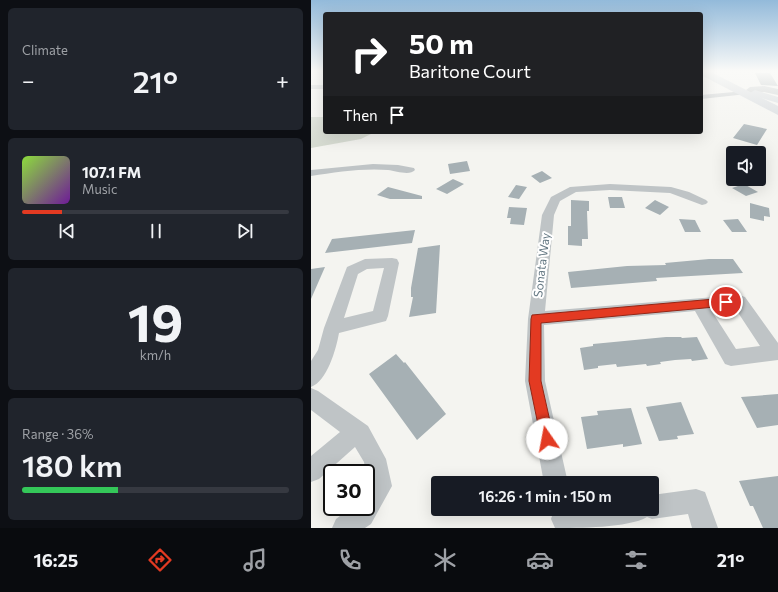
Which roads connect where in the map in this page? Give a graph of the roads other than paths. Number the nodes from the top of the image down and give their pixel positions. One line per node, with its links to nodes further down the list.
1 (714, 96): 3 (street)
2 (758, 96): 4 (main road)
3 (703, 97)
4 (775, 104): 5 (main road); 6 (main road)
5 (778, 111)
6 (778, 114)
7 (410, 170): 8 (street)
8 (311, 173)
9 (702, 202): 11 (street, Sonata Way)
10 (700, 305): 11 (street)
11 (536, 319): 17 (street, Sonata Way)
12 (332, 328): 12 (street); 13 (street)
13 (311, 378)
14 (311, 398): 15 (street)
15 (356, 432): 16 (street); 21 (street)
16 (311, 471)
17 (555, 476)
18 (659, 506): 22 (street)
19 (586, 516): 20 (street)
20 (563, 519)
21 (345, 528)
22 (705, 528)

